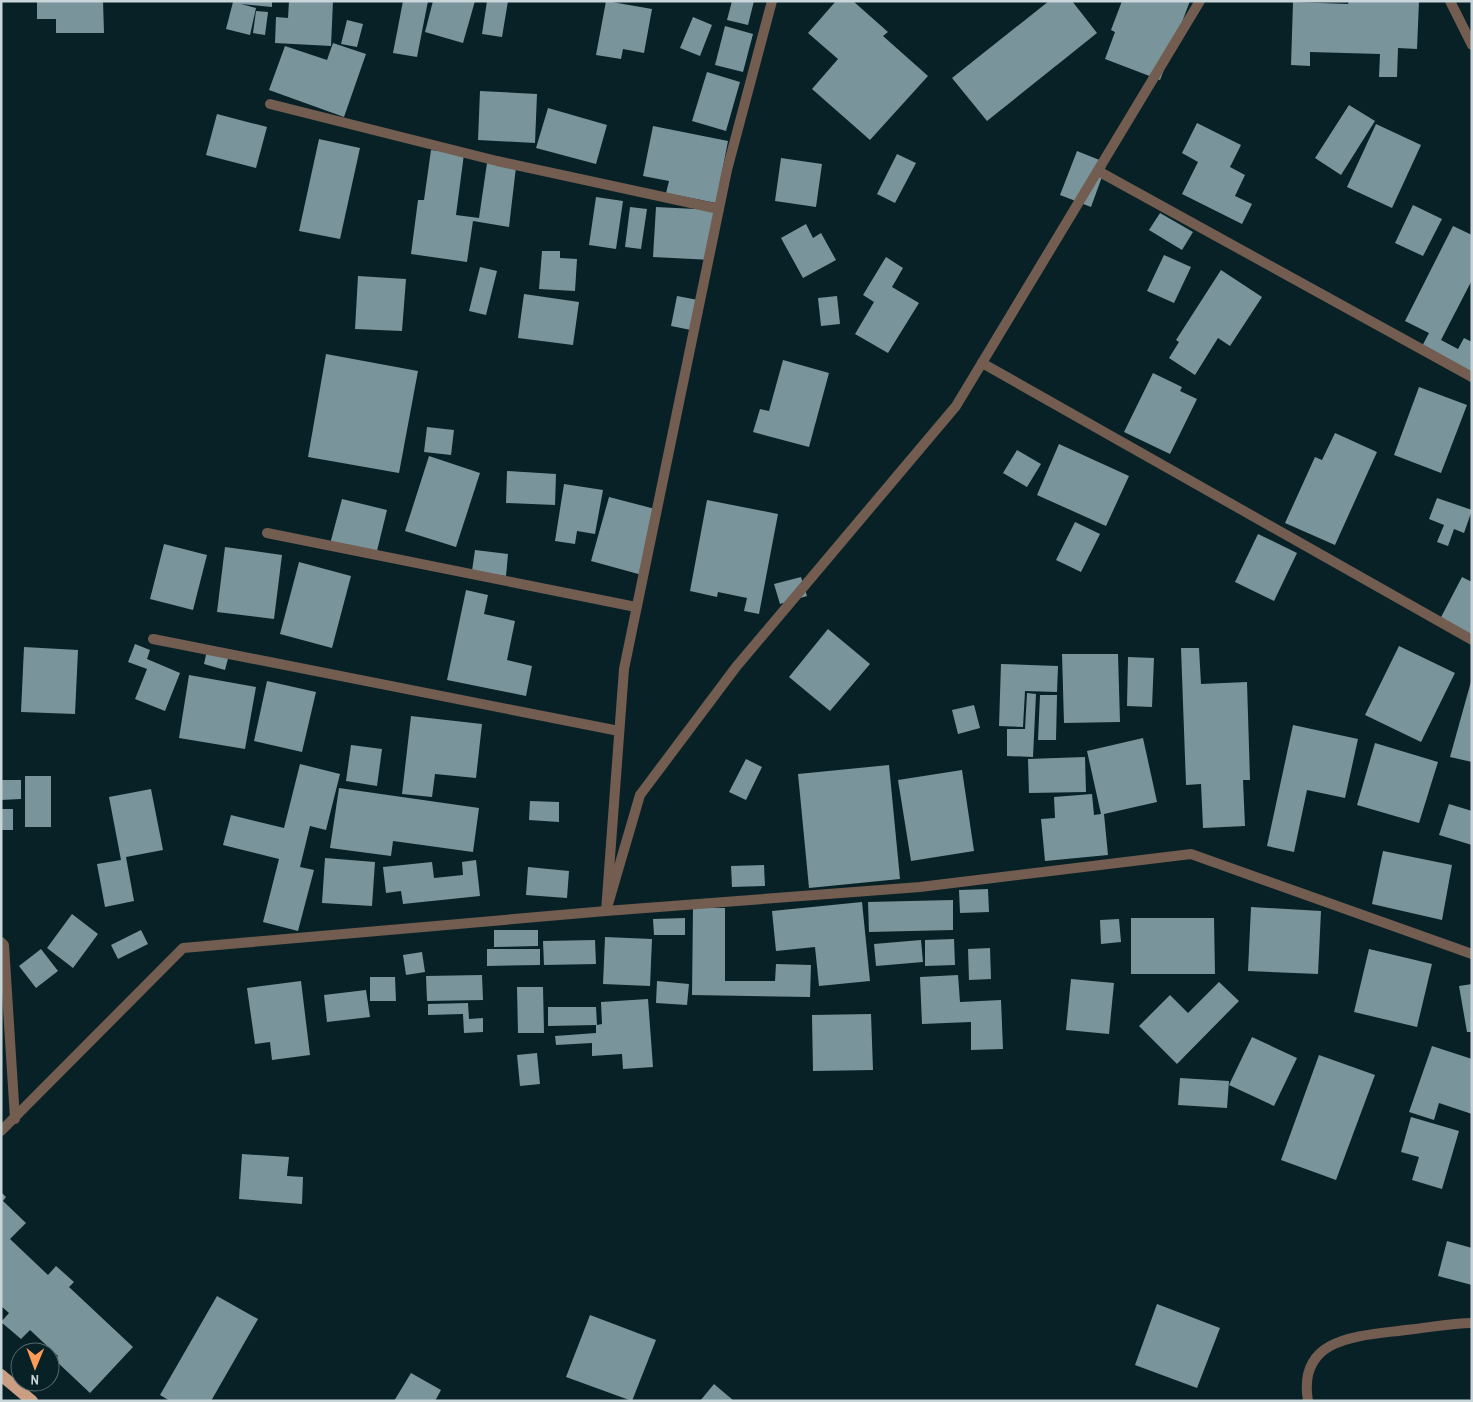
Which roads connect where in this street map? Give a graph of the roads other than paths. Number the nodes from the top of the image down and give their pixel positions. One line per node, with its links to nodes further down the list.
1 (772, 1): 7 (street)
2 (1200, 1): 6 (street)
3 (1450, 1): 4 (street)
4 (1472, 45)
5 (270, 104): 7 (street)
6 (1098, 171): 8 (street); 9 (street)
7 (719, 208): 11 (street)
8 (982, 363): 13 (street); 15 (street)
9 (1472, 377)
10 (267, 533): 11 (street)
11 (636, 607): 14 (street)
12 (153, 639): 14 (street)
13 (1472, 640)
14 (619, 731): 15 (street)
15 (606, 911): 17 (street); 18 (street)
16 (1, 942): 18 (street)
17 (1472, 954)
18 (15, 1119): 19 (street)
19 (1, 1131)
20 (1472, 1323): 23 (street)
21 (1, 1375): 22 (main road)
22 (32, 1401)
23 (1308, 1401)

